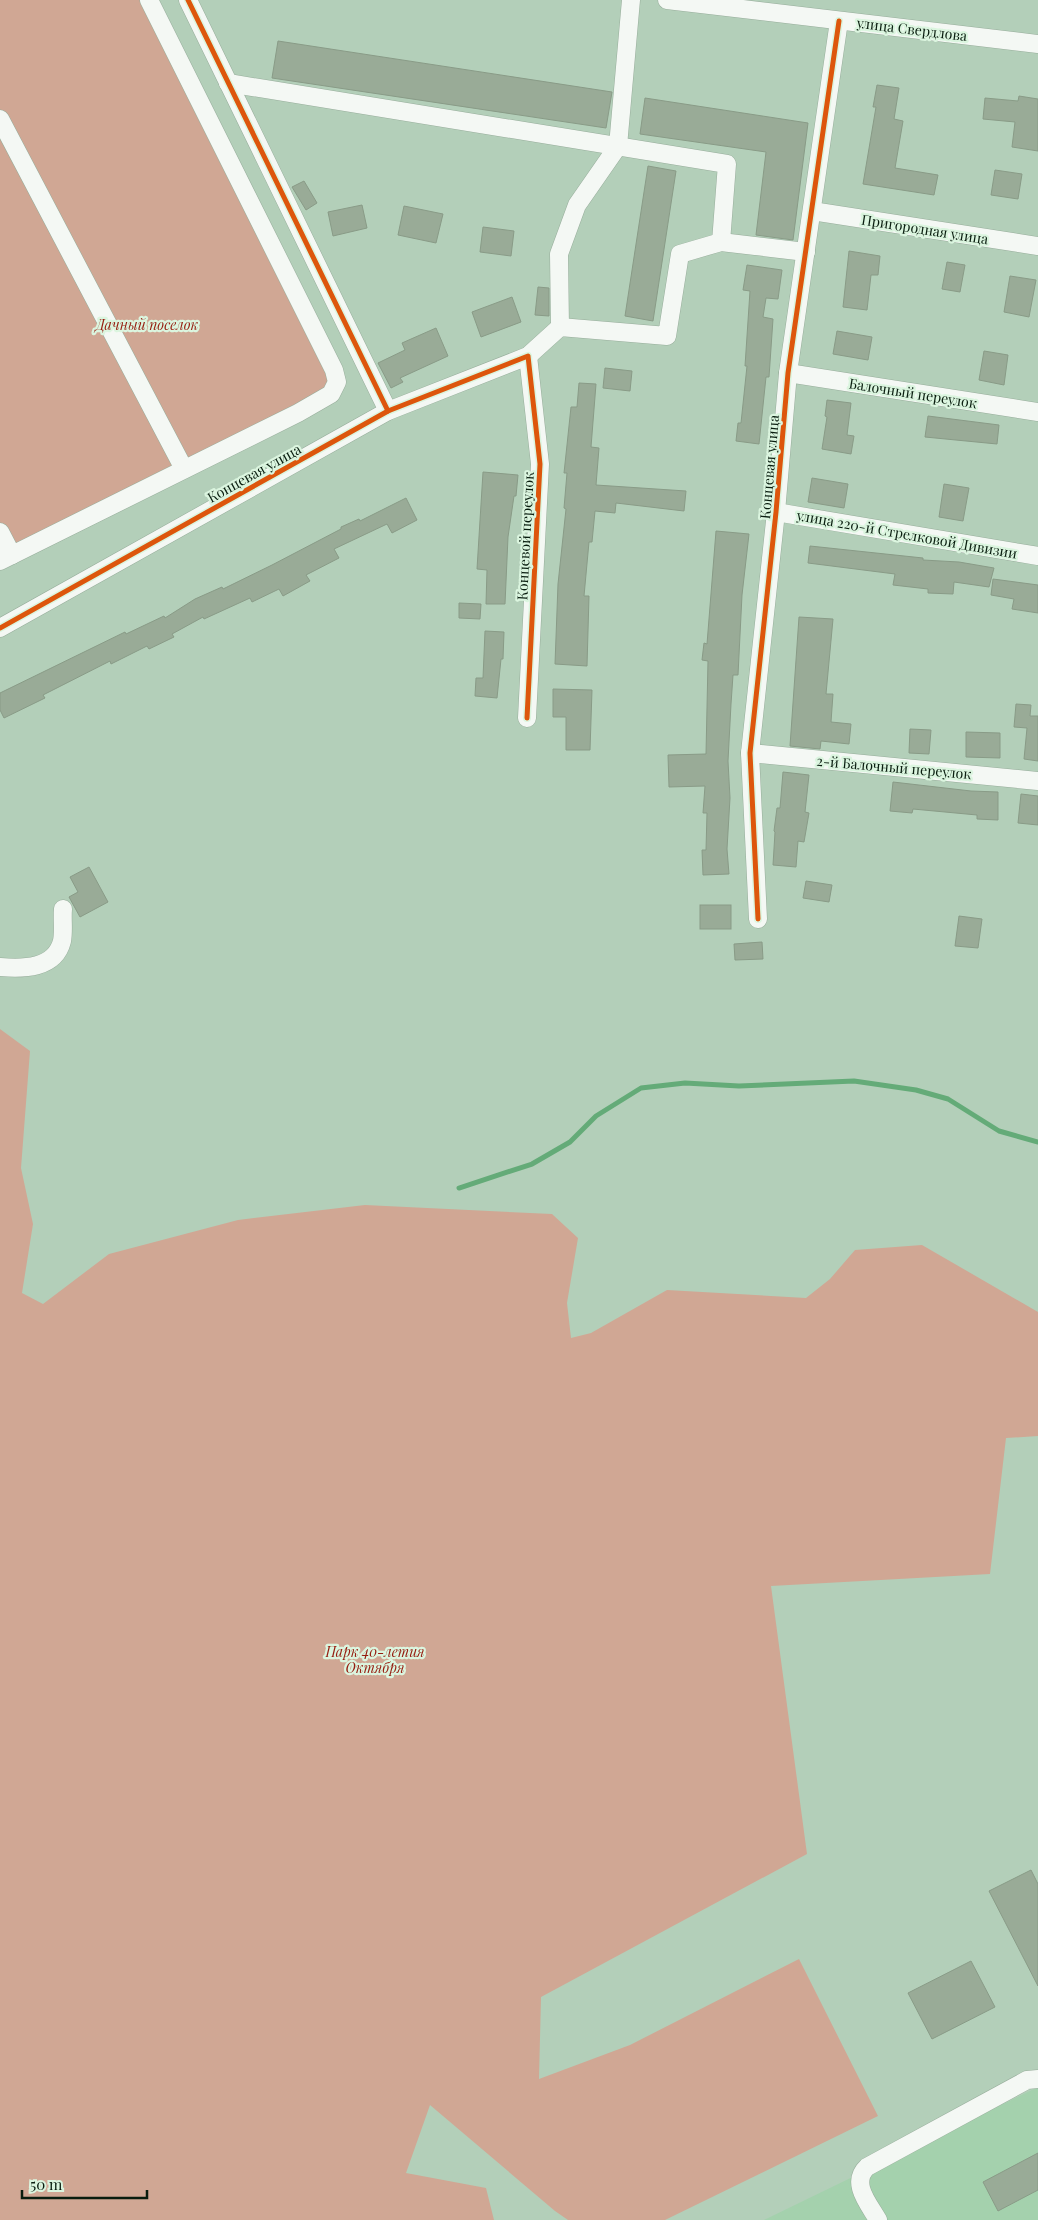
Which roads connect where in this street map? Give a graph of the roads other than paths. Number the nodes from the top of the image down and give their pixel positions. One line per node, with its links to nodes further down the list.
1 (149, 0): 19 (street)
2 (188, 0): 7 (street)
3 (631, 0): 9 (street)
4 (667, 0): 5 (street, улица Свердлова)
5 (839, 21): 6 (street, улица Свердлова); 10 (street, Концевая улица)
6 (1038, 44)
7 (228, 83): 9 (street); 17 (street)
8 (0, 119): 19 (street)
9 (618, 146): 11 (street); 14 (street)
10 (812, 211): 12 (street, Пригородная улица); 13 (street, Концевая улица)
11 (721, 242): 13 (street); 14 (street)
12 (1038, 246)
13 (806, 252): 16 (street, Концевая улица)
14 (560, 327): 15 (street)
15 (528, 356): 17 (street, Концевая улица); 25 (street, Концевой переулок)
16 (788, 373): 18 (street, Балочный переулок); 20 (street, Концевая улица)
17 (388, 411): 24 (street, Концевая улица)
18 (1038, 412)
19 (184, 469): 23 (street)
20 (776, 512): 22 (street, улица 220-й Стрелковой Дивизии); 26 (street, Концевая улица)
21 (0, 532): 23 (street)
22 (1038, 556)
23 (6, 558)
24 (0, 628)
25 (527, 718)
26 (750, 753): 27 (street, 2-й Балочный переулок); 29 (street, Концевая улица)
27 (1038, 781)
28 (62, 909): 30 (street)
29 (758, 919)
30 (0, 967)
31 (1038, 2079): 32 (street)
32 (878, 2220)

